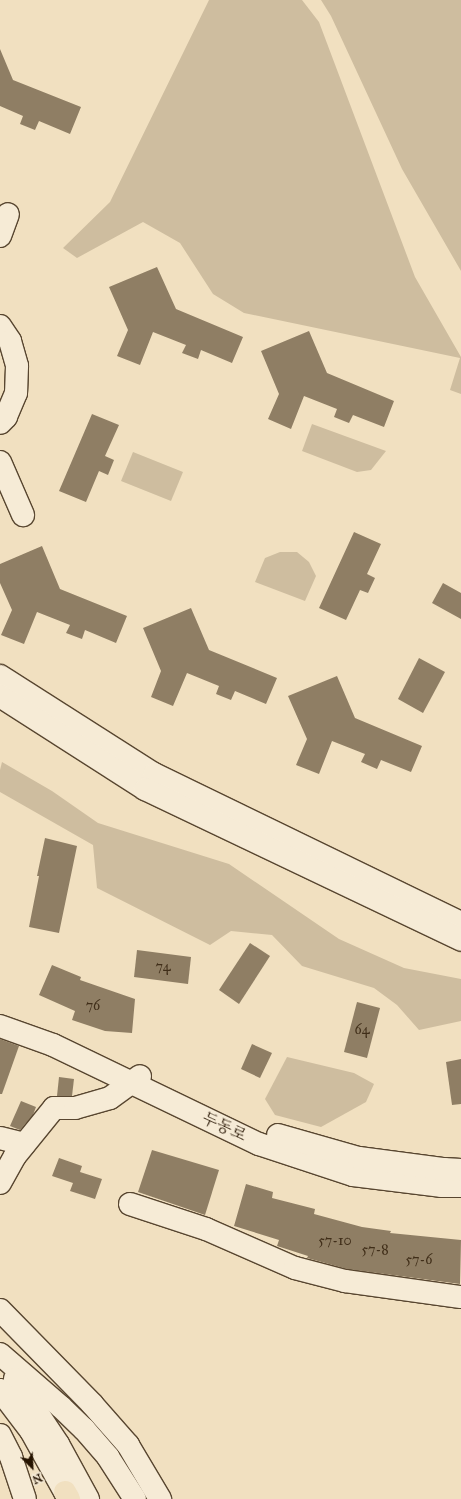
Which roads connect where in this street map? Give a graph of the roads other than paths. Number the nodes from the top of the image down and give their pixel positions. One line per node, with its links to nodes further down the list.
1 (8, 214): 2 (street)
2 (0, 236)
3 (0, 326): 4 (street)
4 (0, 423)
5 (0, 462): 6 (street)
6 (23, 515)
7 (0, 676): 9 (street)
8 (0, 696): 10 (street)
9 (461, 923)
10 (461, 940)
11 (0, 1016): 13 (street, 두동로)
12 (0, 1026): 13 (street, 두동로)
13 (137, 1078): 15 (street); 16 (street, 두동로); 18 (street, 두동로)
14 (0, 1138): 15 (street)
15 (24, 1144): 17 (street)
16 (461, 1170)
17 (0, 1183)
18 (461, 1186)
19 (130, 1204): 20 (street)
20 (461, 1297)
21 (0, 1310): 30 (street)
22 (0, 1354): 29 (street)
23 (0, 1358): 28 (street)
24 (0, 1390): 26 (street)
25 (0, 1435): 27 (street)
26 (67, 1497)
27 (25, 1499)
28 (88, 1499)
29 (135, 1499)
30 (160, 1499)

